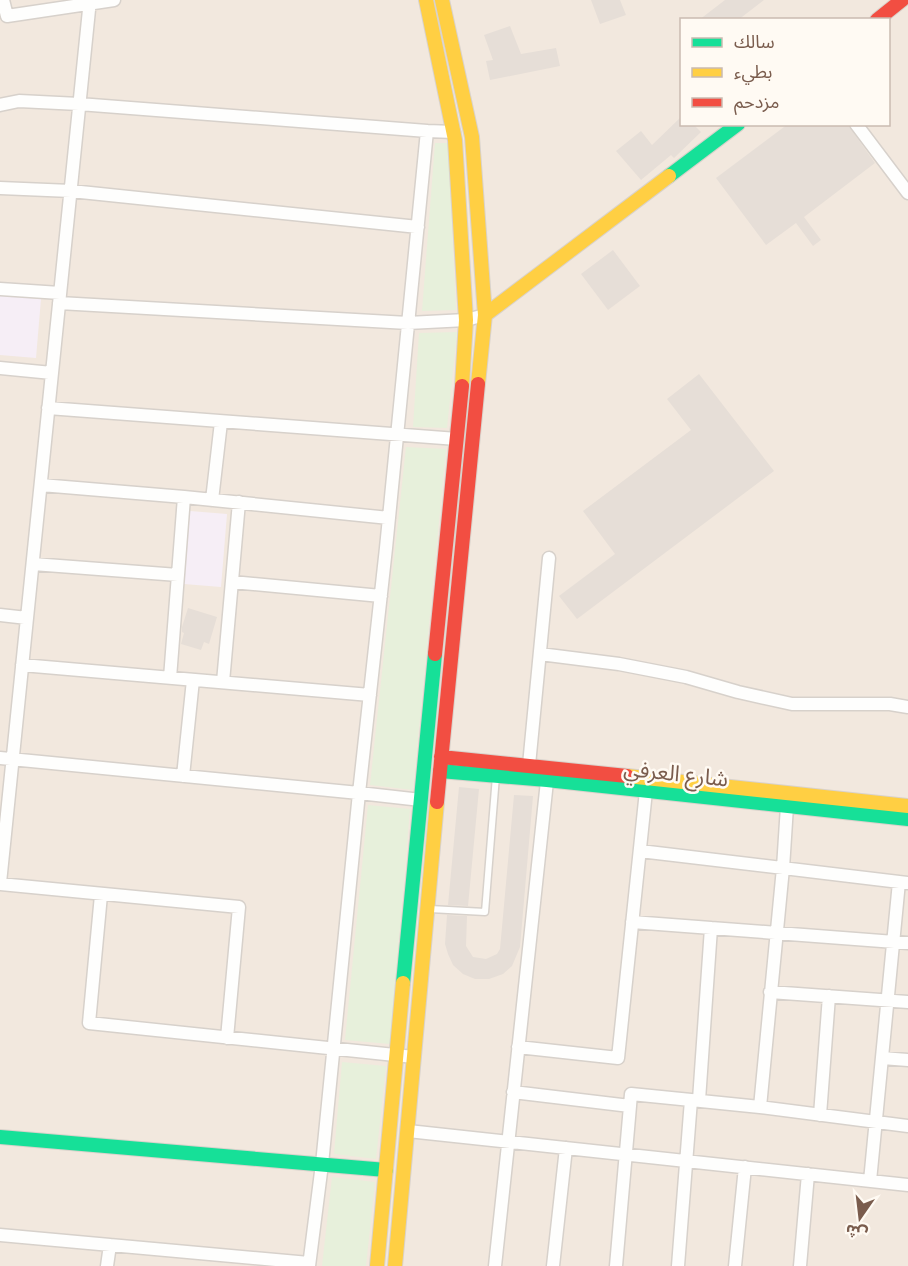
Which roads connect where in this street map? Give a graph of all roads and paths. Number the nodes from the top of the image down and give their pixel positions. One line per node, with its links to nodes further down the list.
1 (3, 0): 6 (street)
2 (114, 0): 6 (street)
3 (426, 0): 13 (main road)
4 (442, 0): 20 (main road)
5 (902, 0): 7 (main road)
6 (90, 3): 8 (street)
7 (880, 18)
8 (80, 104): 9 (street); 12 (street); 15 (street)
9 (0, 105)
10 (735, 126): 20 (main road)
11 (858, 126): 16 (street)
12 (427, 130): 13 (street); 17 (street)
13 (454, 132): 21 (main road)
14 (0, 188): 15 (street)
15 (71, 191): 17 (street); 19 (street)
16 (908, 193)
17 (418, 227): 22 (street)
18 (0, 289): 19 (street)
19 (60, 298): 22 (street); 24 (street)
20 (485, 315): 21 (street); 49 (main road)
21 (466, 320): 22 (street); 28 (main road)
22 (408, 323): 27 (street)
23 (0, 368): 24 (street)
24 (52, 373): 25 (street)
25 (48, 408): 26 (street); 29 (street)
26 (221, 422): 27 (street); 31 (street)
27 (397, 436): 28 (street); 33 (street)
28 (458, 439): 56 (main road)
29 (41, 485): 30 (street); 35 (street)
30 (184, 497): 31 (street); 36 (street)
31 (212, 500): 32 (street)
32 (238, 502): 33 (street); 37 (street)
33 (389, 518): 38 (street)
34 (549, 558): 41 (street)
35 (33, 564): 36 (street); 40 (street)
36 (178, 575): 43 (street)
37 (232, 582): 38 (street); 45 (street)
38 (381, 596): 46 (street)
39 (0, 615): 40 (street)
40 (27, 618): 42 (street)
41 (540, 654): 47 (street); 50 (street)
42 (22, 665): 43 (street); 48 (street)
43 (170, 678): 44 (street)
44 (194, 680): 45 (street); 52 (street)
45 (223, 682): 46 (street)
46 (370, 695): 55 (street)
47 (908, 707)
48 (6, 758): 52 (street); 62 (street)
49 (441, 764): 50 (main road, شارع العرفي); 53 (main road, شارع العرفي); 65 (main road)
50 (529, 765): 51 (main road, شارع العرفي)
51 (548, 774): 53 (main road, شارع العرفي); 54 (main road, شارع العرفي); 58 (main road, شارع العرفي); 76 (street)
52 (183, 776): 55 (street)
53 (496, 776): 65 (lane)
54 (646, 791): 57 (main road, شارع العرفي); 60 (street)
55 (359, 793): 56 (street); 77 (street)
56 (421, 800): 78 (main road)
57 (787, 806): 59 (main road, شارع العرفي); 61 (street)
58 (908, 806)
59 (908, 819)
60 (640, 851): 61 (street); 66 (street)
61 (783, 868): 63 (street); 68 (street)
62 (0, 883): 64 (street)
63 (904, 883): 69 (street)
64 (102, 895): 75 (street); 75 (street)
65 (428, 909): 79 (main road)
66 (632, 922): 67 (street); 76 (street)
67 (711, 928): 68 (street); 83 (street)
68 (777, 933): 69 (street); 71 (street)
69 (893, 942): 70 (street); 73 (street)
70 (908, 943)
71 (770, 992): 72 (street); 85 (street)
72 (829, 996): 73 (street); 86 (street)
73 (888, 1000): 74 (street); 80 (street)
74 (908, 1002)
75 (227, 1038): 77 (street)
76 (518, 1047): 82 (street)
77 (334, 1049): 78 (street); 95 (street)
78 (398, 1056): 79 (street); 97 (main road)
79 (414, 1057): 89 (main road)
80 (882, 1058): 81 (street); 87 (street)
81 (908, 1060)
82 (513, 1092): 84 (street); 91 (street)
83 (695, 1100): 84 (street); 85 (street); 94 (street)
84 (630, 1106): 93 (street)
85 (760, 1107): 86 (street)
86 (820, 1115): 87 (street)
87 (875, 1123): 88 (street); 99 (street)
88 (908, 1126)
89 (408, 1131): 91 (street); 109 (main road)
90 (0, 1137): 95 (main road)
91 (507, 1142): 92 (street); 110 (street)
92 (566, 1148): 93 (street); 111 (street)
93 (626, 1154): 94 (street); 112 (street)
94 (686, 1161): 96 (street); 113 (street)
95 (322, 1164): 97 (main road); 105 (street)
96 (745, 1167): 98 (street); 114 (street)
97 (386, 1170): 108 (main road)
98 (808, 1174): 99 (street); 115 (street)
99 (870, 1180): 100 (street)
100 (908, 1185)
101 (0, 1234): 102 (street)
102 (110, 1245): 103 (street); 106 (street)
103 (186, 1252): 104 (street); 107 (street)
104 (242, 1261): 105 (street)
105 (309, 1264)
106 (107, 1266)
107 (184, 1266)
108 (377, 1266)
109 (395, 1266)
110 (495, 1266)
111 (553, 1266)
112 (616, 1266)
113 (678, 1266)
114 (735, 1266)
115 (800, 1266)

